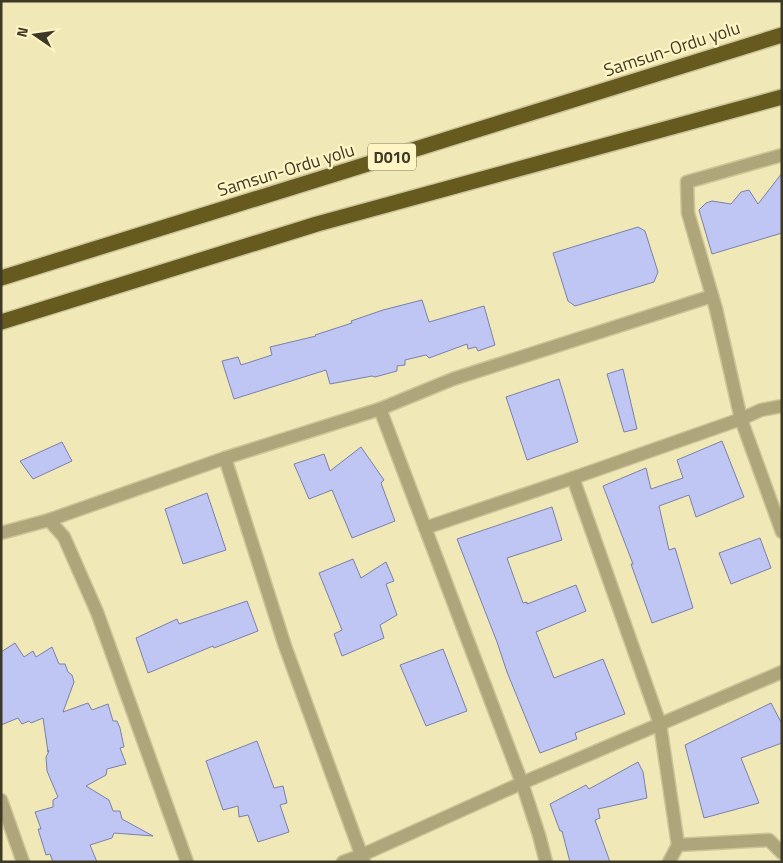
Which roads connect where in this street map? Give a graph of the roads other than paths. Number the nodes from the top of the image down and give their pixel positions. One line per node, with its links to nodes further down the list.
1 (782, 34): 4 (highway, Samsun-Ordu yolu / D010)
2 (782, 96): 6 (highway, D010)
3 (782, 155): 5 (street)
4 (1, 278)
5 (712, 296): 8 (street); 9 (street)
6 (1, 322)
7 (782, 406): 9 (street)
8 (380, 409): 10 (street); 13 (street)
9 (741, 419): 11 (street); 14 (street)
10 (226, 458): 12 (street); 22 (street)
11 (573, 478): 13 (street); 17 (street)
12 (49, 520): 15 (street); 24 (street)
13 (425, 528): 18 (street)
14 (782, 532)
15 (1, 533)
16 (782, 672): 17 (street)
17 (660, 724): 18 (street); 20 (street)
18 (522, 783): 22 (street); 26 (street)
19 (1, 800): 23 (street)
20 (678, 845): 21 (street); 27 (street)
21 (782, 853)
22 (363, 859): 25 (street)
23 (23, 862)
24 (187, 862)
25 (343, 862)
26 (546, 862)
27 (668, 862)

